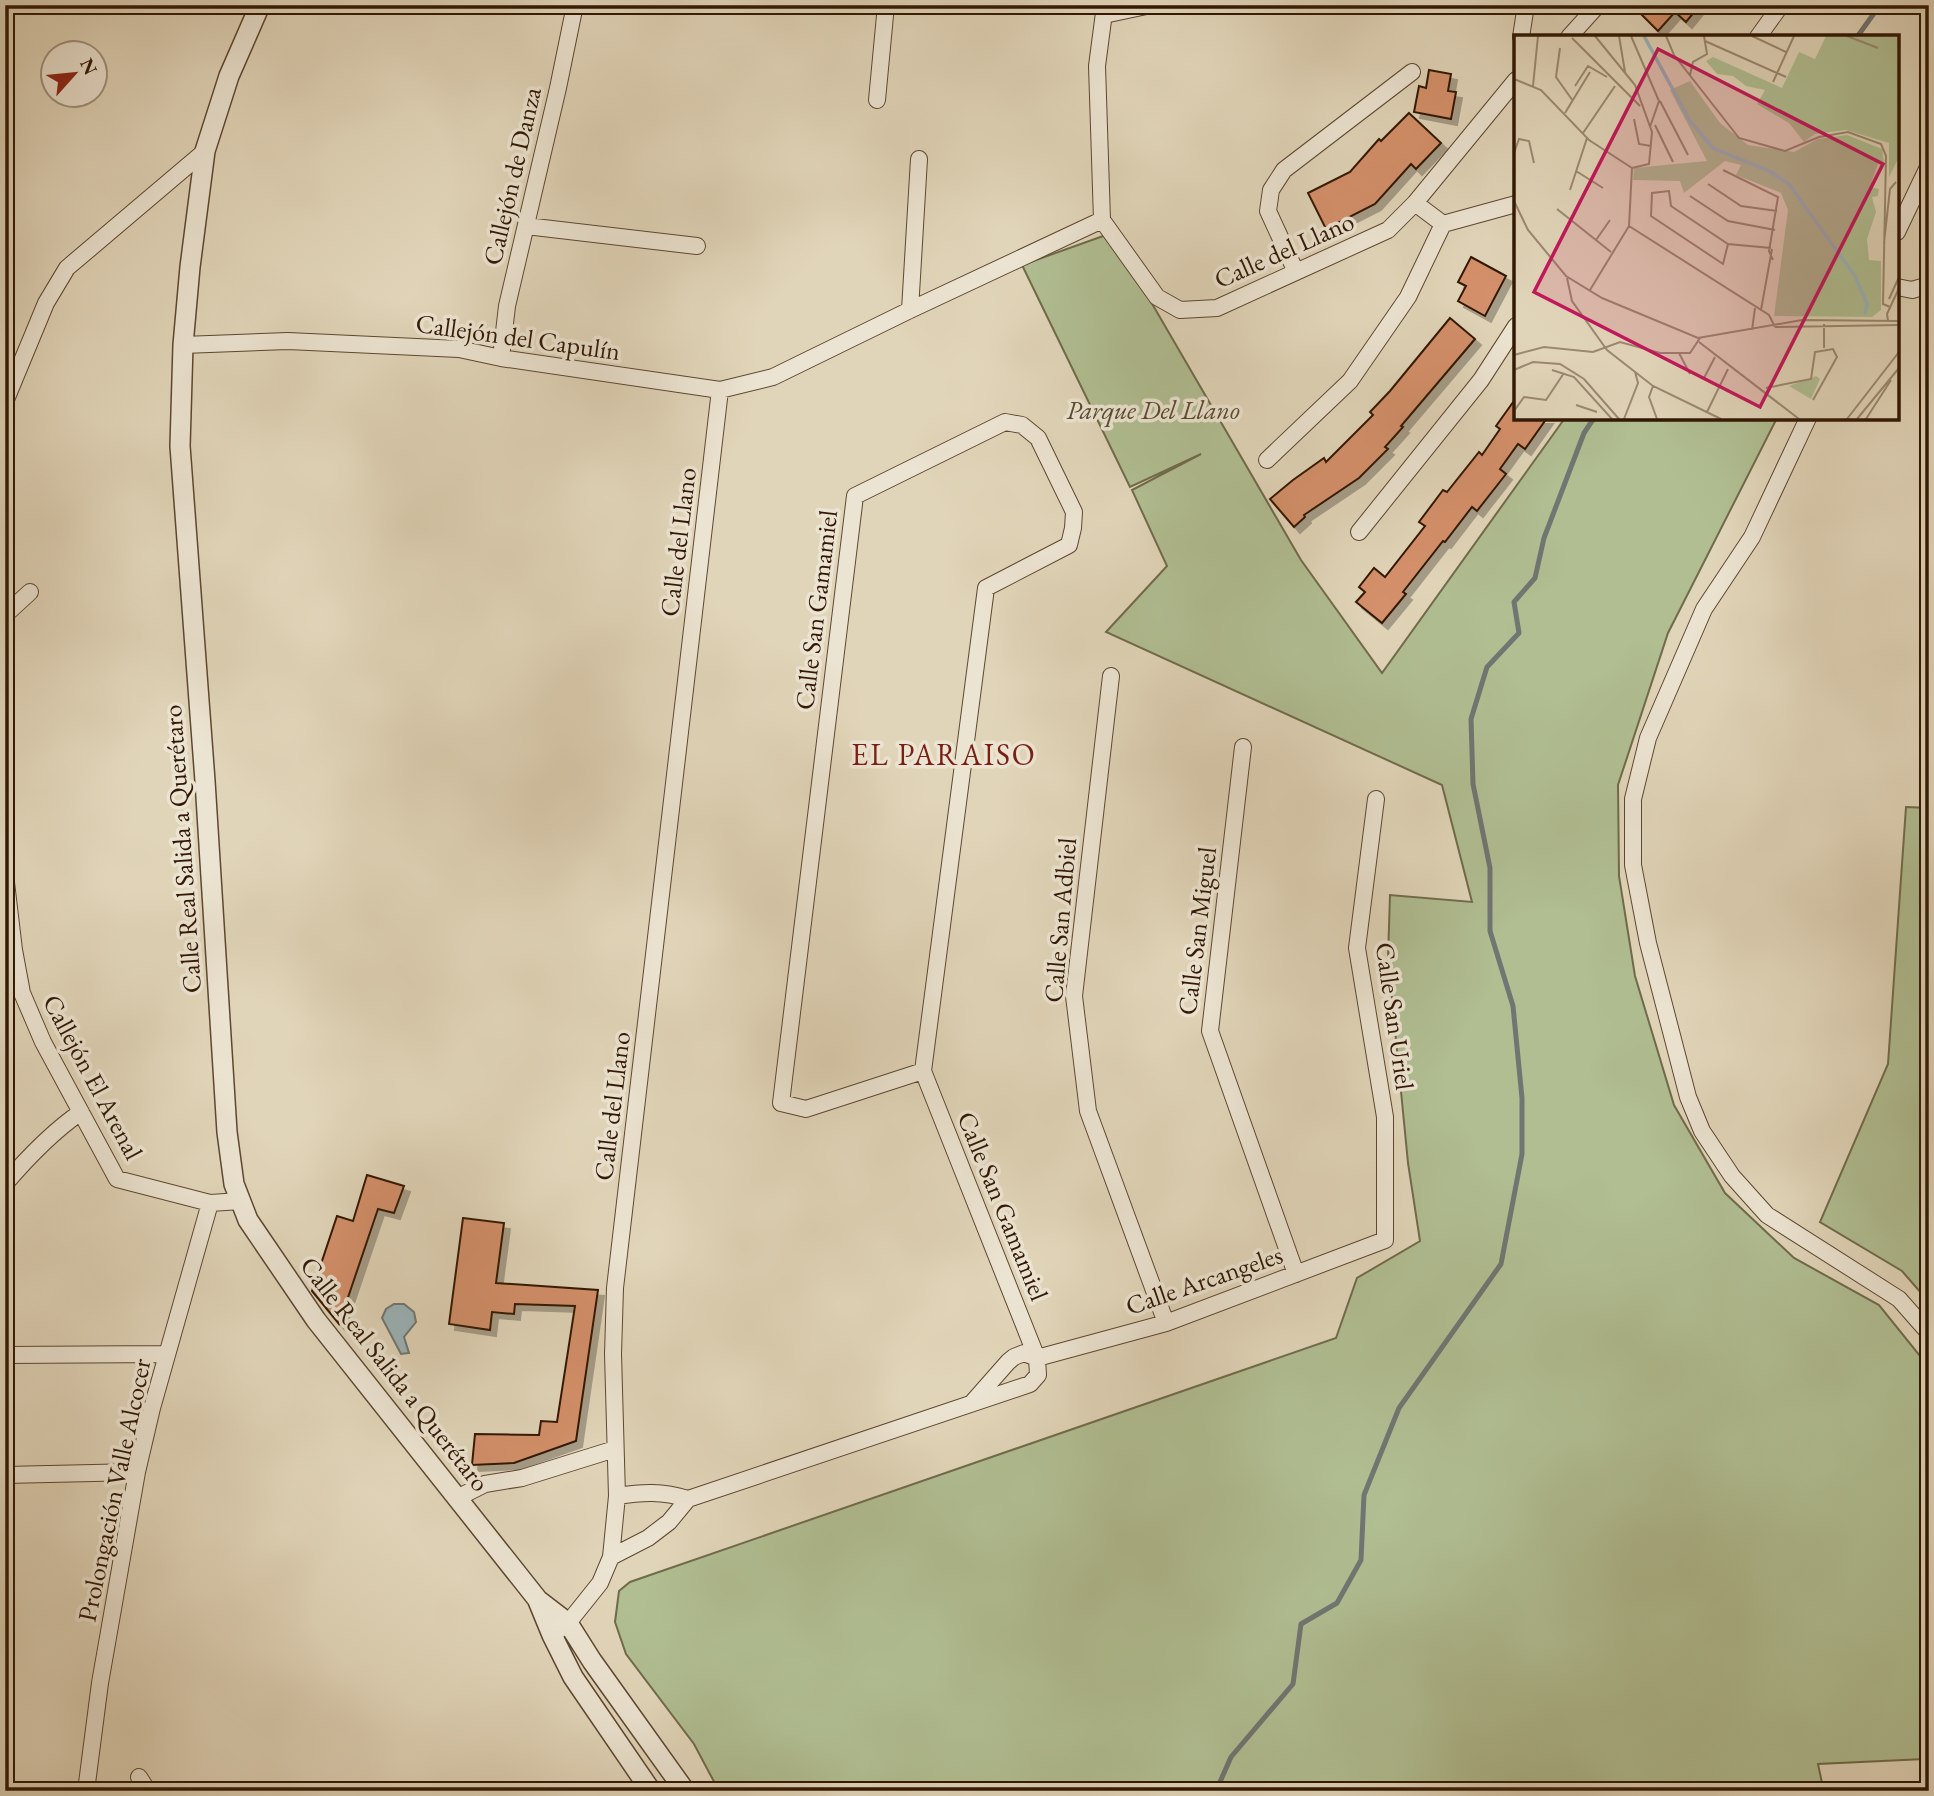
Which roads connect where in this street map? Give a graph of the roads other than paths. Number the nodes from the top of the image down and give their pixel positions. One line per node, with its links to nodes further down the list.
1 (260, 5): 15 (street, Calle Real Salida a Querétaro)
2 (575, 5): 22 (street, Callejón de Danza)
3 (886, 5): 14 (street)
4 (1152, 5): 8 (street)
5 (1526, 5): 9 (street)
6 (1598, 5): 10 (street)
7 (1781, 5): 11 (street)
8 (1104, 10): 20 (street)
9 (1521, 35)
10 (1571, 35)
11 (1759, 35)
12 (1412, 72): 25 (street)
13 (1514, 79): 18 (street, Calle del Llano)
14 (877, 100)
15 (205, 151): 30 (street, Calle Real Salida a Querétaro); 33 (street)
16 (919, 159): 28 (street)
17 (1929, 165): 23 (street)
18 (1415, 203): 21 (street); 25 (street, Calle del Llano)
19 (1514, 205): 21 (street)
20 (1102, 220): 25 (street, Calle del Llano); 28 (street)
21 (1443, 224): 35 (street)
22 (526, 226): 24 (street); 31 (street, Callejón de Danza)
23 (1899, 228)
24 (698, 246)
25 (1296, 272)
26 (1929, 285): 27 (street)
27 (1899, 287)
28 (910, 310): 32 (street)
29 (1514, 329): 36 (street)
30 (183, 345): 31 (street, Callejón del Capulín); 46 (street, Calle Real Salida a Querétaro)
31 (501, 358): 32 (street, Callejón del Capulín)
32 (720, 390): 56 (street, Calle del Llano)
33 (5, 401)
34 (1807, 420): 51 (street)
35 (1267, 460)
36 (1359, 532)
37 (30, 592): 38 (street)
38 (5, 615)
39 (1111, 676): 50 (street, Calle San Adbiel)
40 (1243, 747): 49 (street, Calle San Miguel)
41 (1377, 799): 48 (street, Calle San Uriel)
42 (5, 874): 44 (street, Callejón El Arenal)
43 (923, 1072): 43 (street, Calle San Gamamiel); 54 (street, Calle San Gamamiel)
44 (81, 1112): 45 (street); 47 (street, Callejón El Arenal)
45 (5, 1184)
46 (241, 1201): 47 (street, Callejón El Arenal); 60 (street, Calle Real Salida a Querétaro)
47 (211, 1203): 52 (street, Prolongación Valle Alcocer)
48 (1385, 1240): 49 (street, Calle Arcangeles)
49 (1296, 1274): 50 (street, Calle Arcangeles)
50 (1166, 1323): 54 (street, Calle Arcangeles)
51 (1929, 1333)
52 (167, 1354): 53 (street); 57 (street, Prolongación Valle Alcocer)
53 (5, 1355)
54 (1037, 1358): 55 (street, Calle Arcangeles); 55 (street, Calle Arcangeles)
55 (969, 1405): 61 (street, Calle Arcangeles)
56 (615, 1449): 59 (street, Calle del Llano); 60 (street)
57 (137, 1472): 58 (street); 66 (street, Prolongación Valle Alcocer)
58 (5, 1475)
59 (617, 1496): 61 (street, Calle Arcangeles); 62 (street, Calle del Llano)
60 (457, 1498): 63 (street, Calle Real Salida a Querétaro)
61 (688, 1499): 62 (street)
62 (611, 1557): 64 (street, Calle del Llano)
63 (538, 1600): 64 (street, Calle Real Salida a Querétaro); 65 (street, Calle Real Salida a Querétaro)
64 (568, 1623): 65 (street, Calle del Llano); 68 (street, Calle Real Salida a Querétaro)
65 (552, 1635): 67 (street, Calle Real Salida a Querétaro)
66 (86, 1791)
67 (651, 1791)
68 (685, 1791)

